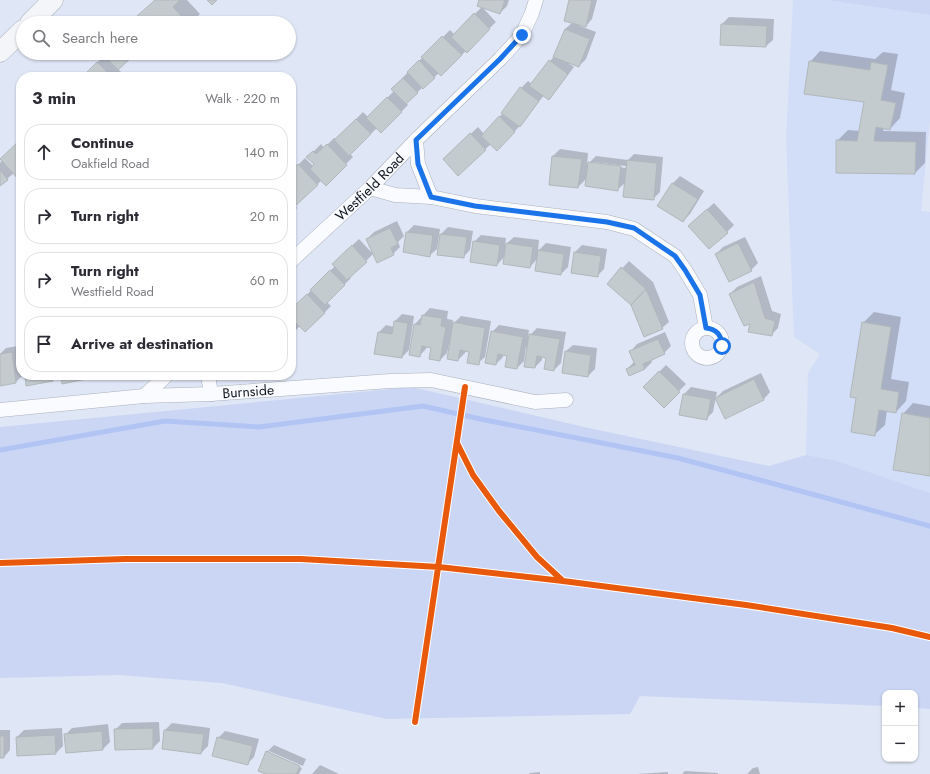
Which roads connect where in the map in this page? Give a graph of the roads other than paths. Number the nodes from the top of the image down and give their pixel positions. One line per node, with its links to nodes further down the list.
1 (53, 0): 3 (main road)
2 (536, 0): 6 (street, Westfield Road)
3 (37, 16)
4 (16, 37): 5 (main road)
5 (0, 52)
6 (416, 140): 7 (street, Westfield Road); 8 (street)
7 (370, 188): 8 (street); 9 (street, Westfield Road)
8 (431, 197): 10 (street)
9 (296, 257)
10 (706, 328)
11 (162, 380): 14 (street)
12 (209, 380): 13 (street)
13 (212, 394): 14 (street, Burnside); 15 (street, Burnside)
14 (144, 396): 16 (street, Burnside)
15 (566, 400)
16 (0, 410)

